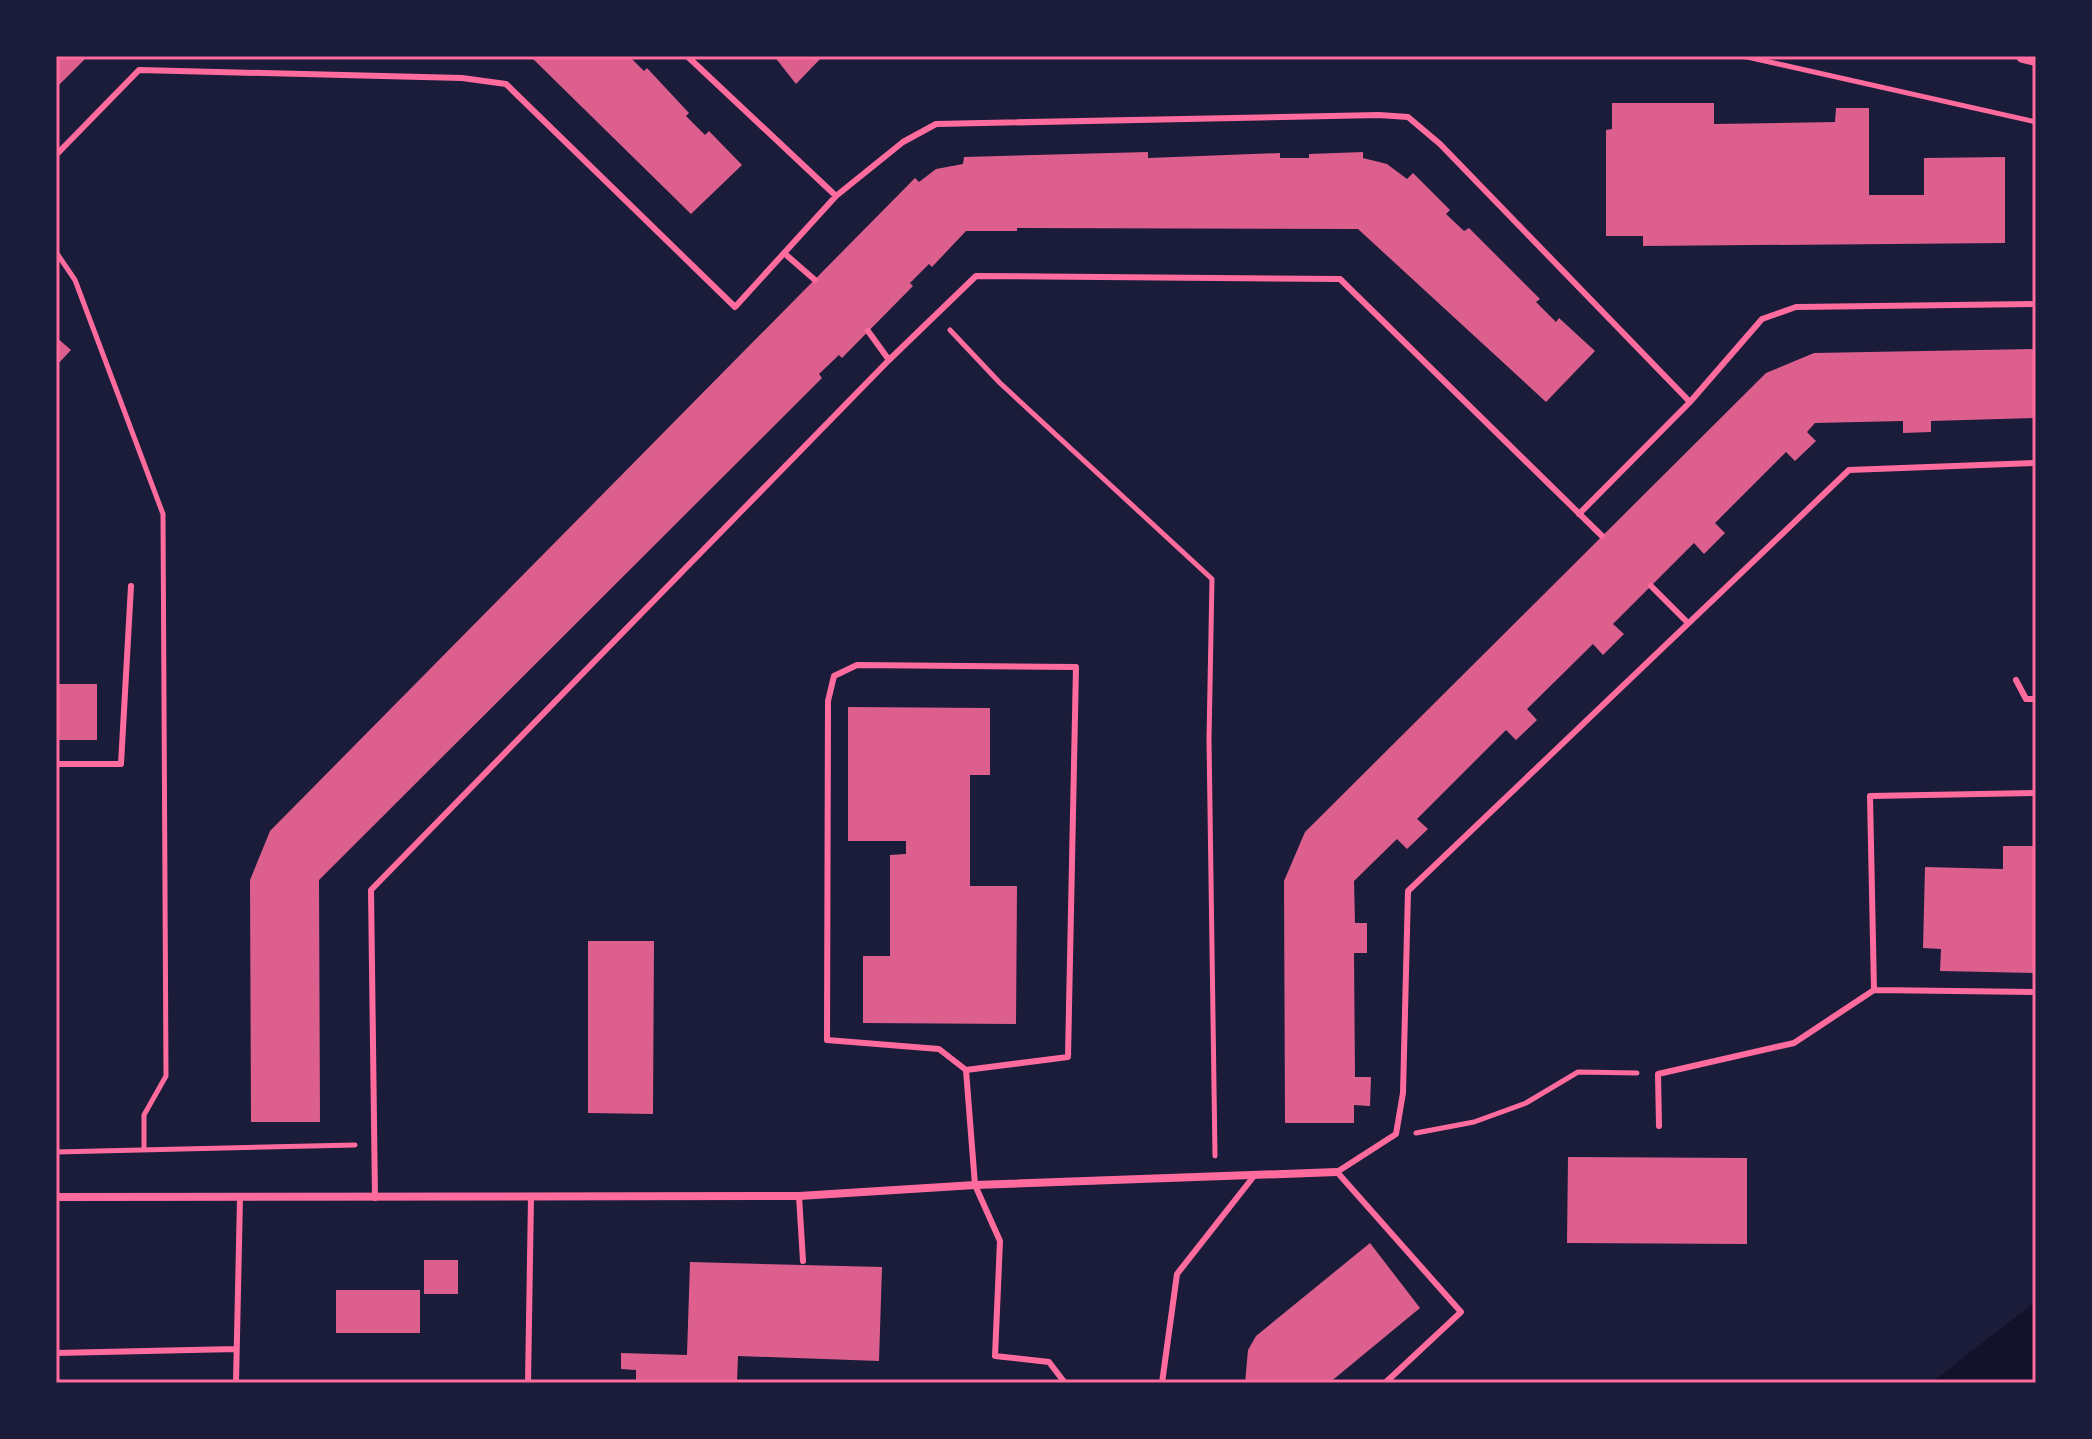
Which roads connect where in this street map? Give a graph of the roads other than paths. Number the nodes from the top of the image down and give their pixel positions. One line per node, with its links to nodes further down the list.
1 (687, 56): 5 (lane)
2 (2023, 56): 3 (street)
3 (2036, 59)
4 (56, 155): 6 (lane)
5 (836, 196): 6 (lane); 11 (lane)
6 (784, 253): 7 (lane)
7 (815, 280)
8 (2036, 304): 11 (lane)
9 (868, 331): 10 (lane)
10 (889, 360): 13 (lane); 33 (lane)
11 (1690, 402): 13 (lane)
12 (2036, 463): 17 (lane)
13 (1579, 514): 14 (lane)
14 (1602, 536)
15 (131, 586): 20 (lane)
16 (1651, 586): 17 (lane)
17 (1687, 622): 26 (lane)
18 (2016, 680): 19 (lane)
19 (2036, 699)
20 (56, 764)
21 (2036, 793): 22 (lane)
22 (1874, 990): 23 (lane); 25 (lane)
23 (2036, 992)
24 (966, 1070): 24 (lane); 28 (lane)
25 (1659, 1126)
26 (1337, 1172): 27 (street); 41 (lane)
27 (1254, 1176): 28 (street); 40 (lane)
28 (975, 1185): 29 (street); 39 (lane)
29 (799, 1196): 31 (street); 34 (lane)
30 (56, 1197): 32 (street)
31 (531, 1197): 33 (street); 38 (lane)
32 (240, 1198): 33 (street); 35 (lane)
33 (375, 1198)
34 (803, 1261)
35 (236, 1349): 36 (lane); 37 (lane)
36 (56, 1353)
37 (236, 1383)
38 (528, 1383)
39 (1065, 1383)
40 (1162, 1383)
41 (1385, 1383)

